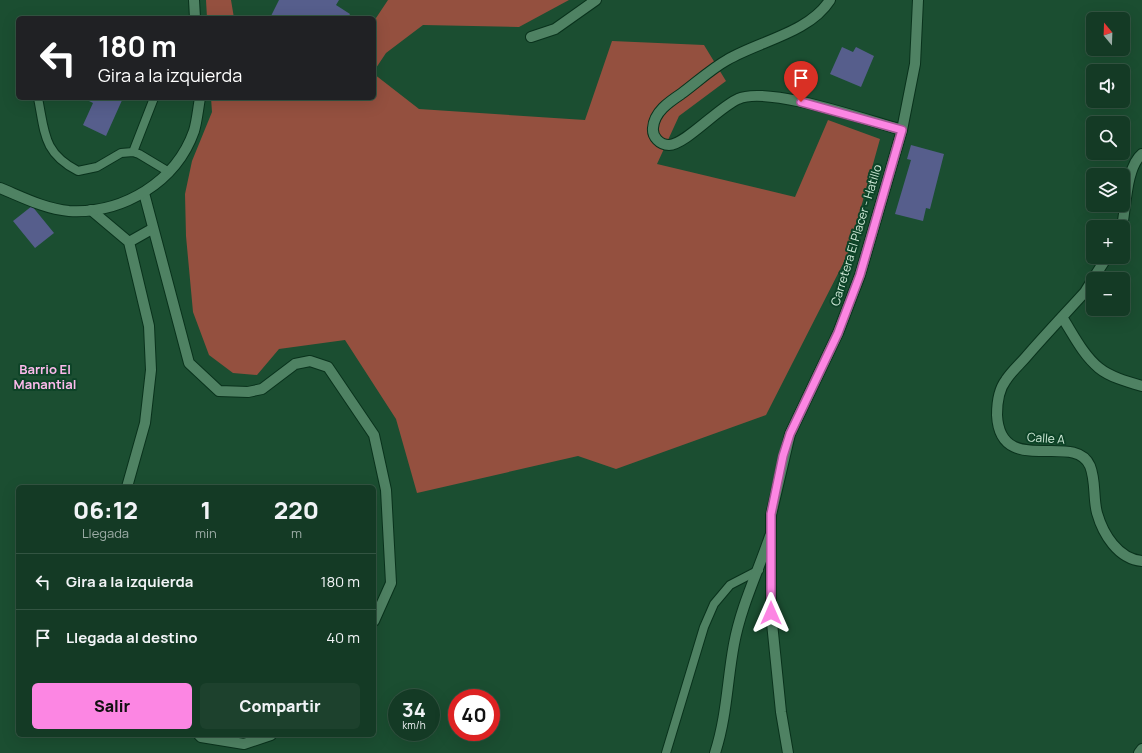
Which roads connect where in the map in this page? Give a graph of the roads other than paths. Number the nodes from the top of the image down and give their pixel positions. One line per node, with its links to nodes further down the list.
1 (194, 0): 5 (street)
2 (596, 0): 6 (street)
3 (830, 0): 10 (street)
4 (918, 0): 10 (street, Carretera El Placer - Hatillo)
5 (196, 16)
6 (531, 37)
7 (38, 100): 11 (lane)
8 (153, 100): 11 (lane)
9 (200, 100): 13 (street)
10 (902, 130): 24 (street, Carretera El Placer - Hatillo)
11 (134, 152): 13 (lane)
12 (1142, 154): 17 (street)
13 (169, 172): 15 (street)
14 (0, 188): 16 (street)
15 (144, 193): 16 (street); 18 (street)
16 (91, 210): 19 (street)
17 (1123, 220)
18 (152, 229): 19 (street); 27 (street)
19 (129, 242): 23 (street)
20 (1086, 290): 21 (street, Calle A)
21 (1062, 317): 22 (street); 25 (street, Calle A)
22 (1142, 386)
23 (128, 485)
24 (771, 534): 26 (street); 33 (street, Carretera El Placer - Hatillo)
25 (1142, 561)
26 (759, 570): 31 (lane); 32 (street)
27 (376, 617)
28 (201, 737): 29 (street)
29 (265, 737)
30 (1142, 749): 34 (street)
31 (666, 753)
32 (715, 753)
33 (788, 753)
34 (1139, 753)

